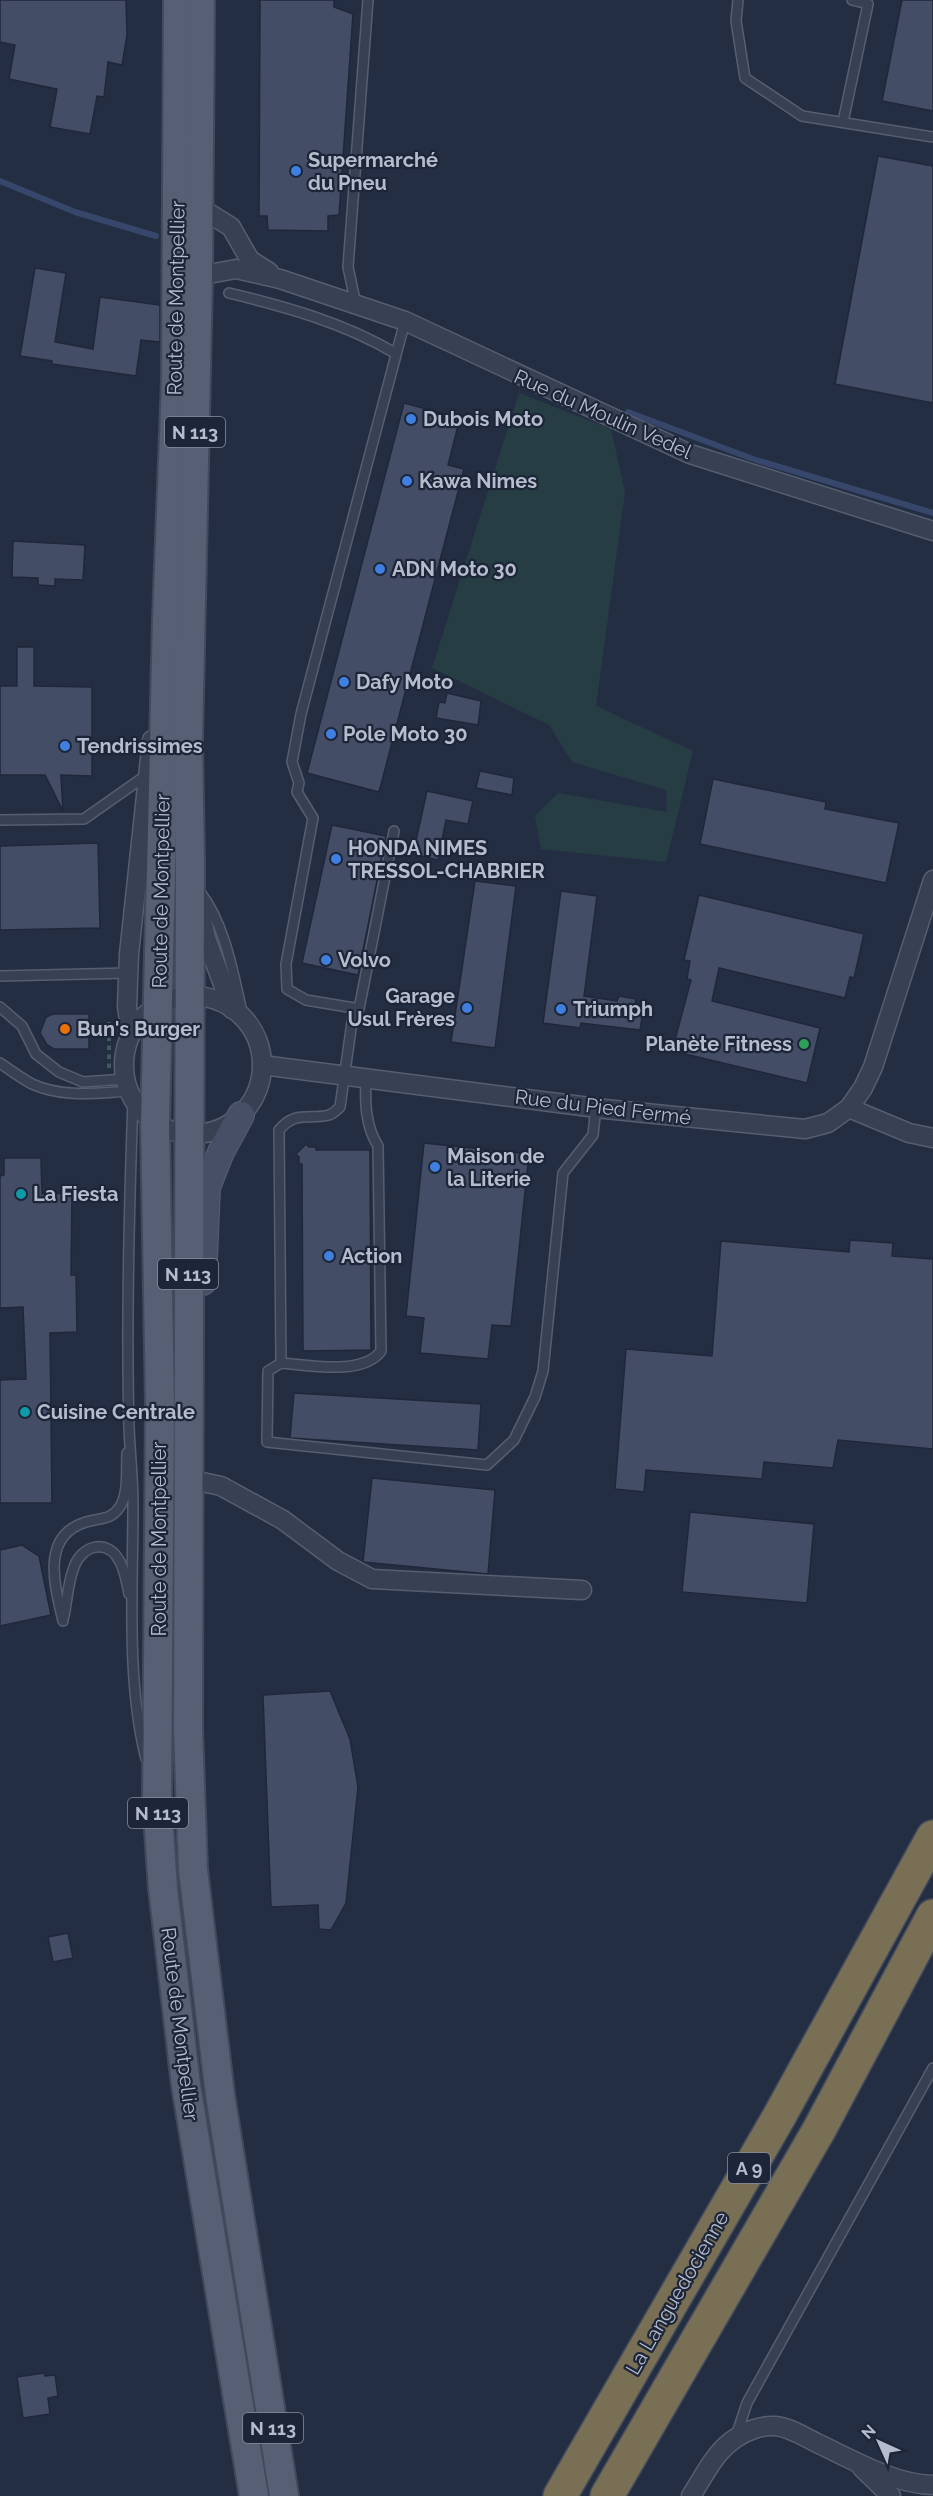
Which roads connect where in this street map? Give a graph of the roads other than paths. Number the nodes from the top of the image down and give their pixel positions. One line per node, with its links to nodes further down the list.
1 (178, 0): 16 (main road, Route de Montpellier / N 113)
2 (200, 0): 8 (main road, Route de Montpellier / N 113)
3 (368, 0): 12 (lane)
4 (738, 0): 6 (lane)
5 (852, 0): 6 (lane)
6 (843, 122): 7 (lane)
7 (933, 137)
8 (198, 207): 9 (main road, Route de Montpellier / N 113); 10 (street, Rue du Moulin Vedel)
9 (198, 276): 10 (street, Rue du Moulin Vedel); 20 (main road, Route de Montpellier / N 113)
10 (280, 279): 12 (street, Rue du Moulin Vedel)
11 (230, 293): 14 (lane)
12 (356, 305): 13 (street, Rue du Moulin Vedel)
13 (405, 321): 14 (lane); 15 (street, Rue du Moulin Vedel)
14 (395, 353): 27 (lane)
15 (933, 531)
16 (167, 620): 17 (street); 25 (main road, Route de Montpellier / N 113)
17 (148, 774): 18 (lane); 22 (street)
18 (0, 820)
19 (394, 831): 27 (lane)
20 (192, 874): 24 (main road, Route de Montpellier / N 113); 28 (street)
21 (933, 880): 36 (street)
22 (128, 973): 23 (lane); 29 (street)
23 (0, 976)
24 (189, 995): 25 (street); 28 (street); 39 (main road, Route de Montpellier / N 113)
25 (158, 1006): 29 (street); 38 (main road, Route de Montpellier / N 113)
26 (0, 1007): 34 (lane)
27 (354, 1008): 32 (lane)
28 (238, 1012): 31 (street)
29 (131, 1033): 34 (street)
30 (0, 1063): 34 (lane)
31 (262, 1065): 32 (street, Rue du Pied Fermé); 37 (street)
32 (344, 1076): 33 (street, Rue du Pied Fermé); 41 (lane)
33 (366, 1078): 35 (street, Rue du Pied Fermé); 41 (lane)
34 (124, 1086): 38 (street); 43 (lane)
35 (596, 1107): 36 (street, Rue du Pied Fermé); 41 (lane)
36 (849, 1108): 40 (street)
37 (241, 1115): 39 (street); 42 (street)
38 (155, 1123): 39 (street); 47 (main road, Route de Montpellier / N 113)
39 (188, 1133): 42 (main road, Route de Montpellier / N 113)
40 (933, 1138)
41 (281, 1363)
42 (189, 1415): 44 (main road, Route de Montpellier / N 113)
43 (129, 1430): 46 (lane); 46 (lane)
44 (188, 1479): 45 (street); 55 (main road, Route de Montpellier / N 113)
45 (582, 1590)
46 (132, 1603): 47 (lane)
47 (157, 1801): 54 (main road, Route de Montpellier / N 113)
48 (933, 1838): 56 (highway, La Languedocienne / A 9)
49 (933, 1916): 57 (highway, La Languedocienne / A 9)
50 (933, 2068): 51 (lane)
51 (736, 2438): 52 (street); 58 (street)
52 (857, 2462): 53 (street); 59 (street)
53 (933, 2485)
54 (254, 2496)
55 (284, 2496)
56 (560, 2496)
57 (607, 2496)
58 (692, 2496)
59 (891, 2496)

